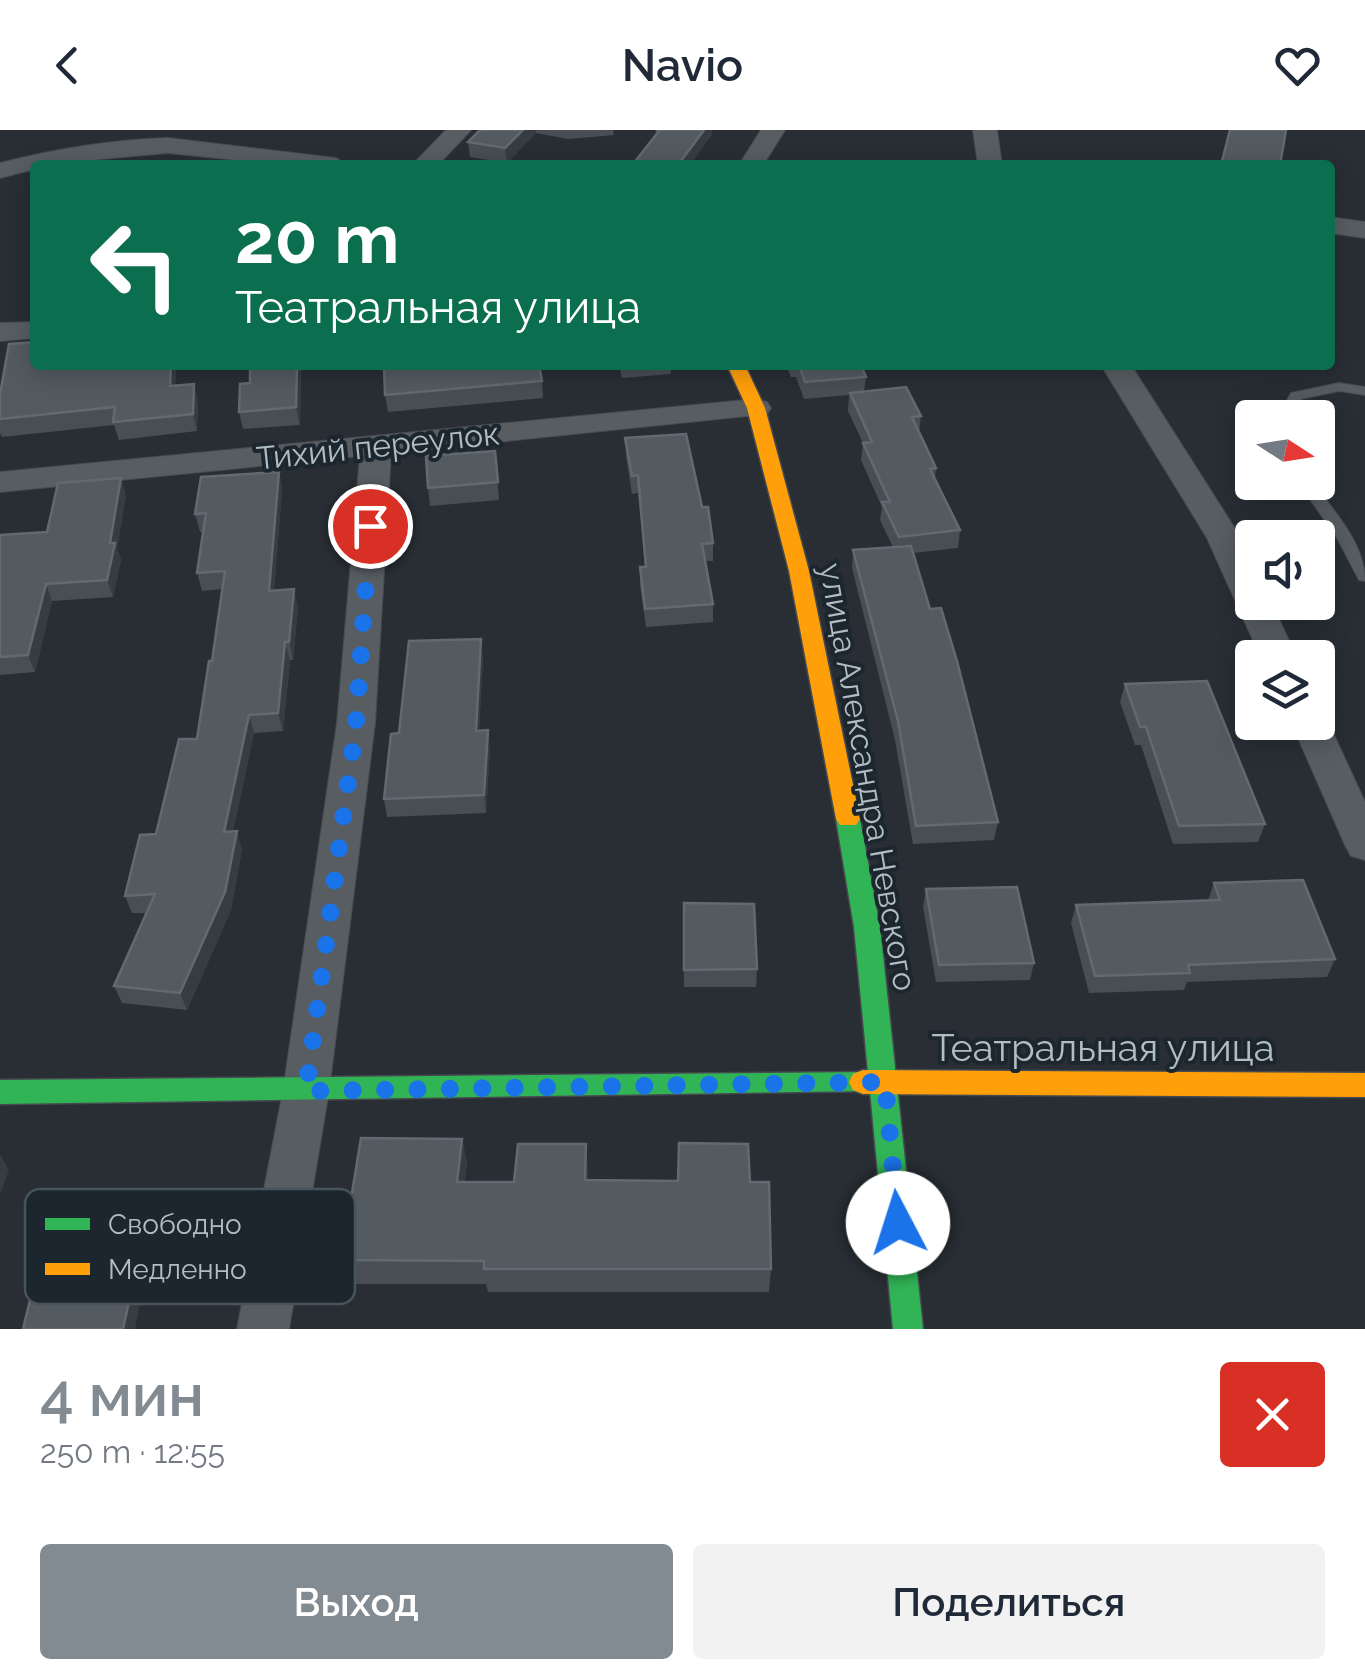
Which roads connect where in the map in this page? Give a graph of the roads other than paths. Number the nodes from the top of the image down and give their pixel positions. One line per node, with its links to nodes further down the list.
1 (266, 130): 5 (street)
2 (460, 130): 8 (street)
3 (773, 130): 9 (street)
4 (985, 130): 10 (street)
5 (237, 152): 6 (street); 7 (street)
6 (37, 160)
7 (298, 160)
8 (429, 160)
9 (754, 160)
10 (989, 160)
11 (30, 162): 12 (street)
12 (0, 170)
13 (1335, 226): 14 (street)
14 (1365, 230)
15 (30, 330): 16 (street)
16 (0, 332)
17 (738, 370): 21 (street, улица Александра Невского)
18 (1119, 370): 25 (street)
19 (1365, 391): 20 (lane)
20 (1294, 400)
21 (756, 408): 22 (street, Тихий переулок); 29 (street, улица Александра Невского)
22 (376, 447): 23 (street, Тихий переулок); 31 (street)
23 (0, 482)
24 (1317, 500): 26 (lane)
25 (1235, 562)
26 (1365, 576)
27 (1316, 740): 28 (street)
28 (1365, 845)
29 (885, 1082): 30 (street, Театральная улица); 31 (street, Театральная улица); 36 (street, улица Александра Невского)
30 (1365, 1086)
31 (306, 1091): 32 (street, Театральная улица); 33 (street)
32 (0, 1092)
33 (288, 1189)
34 (268, 1304): 35 (street)
35 (263, 1329)
36 (908, 1329)

